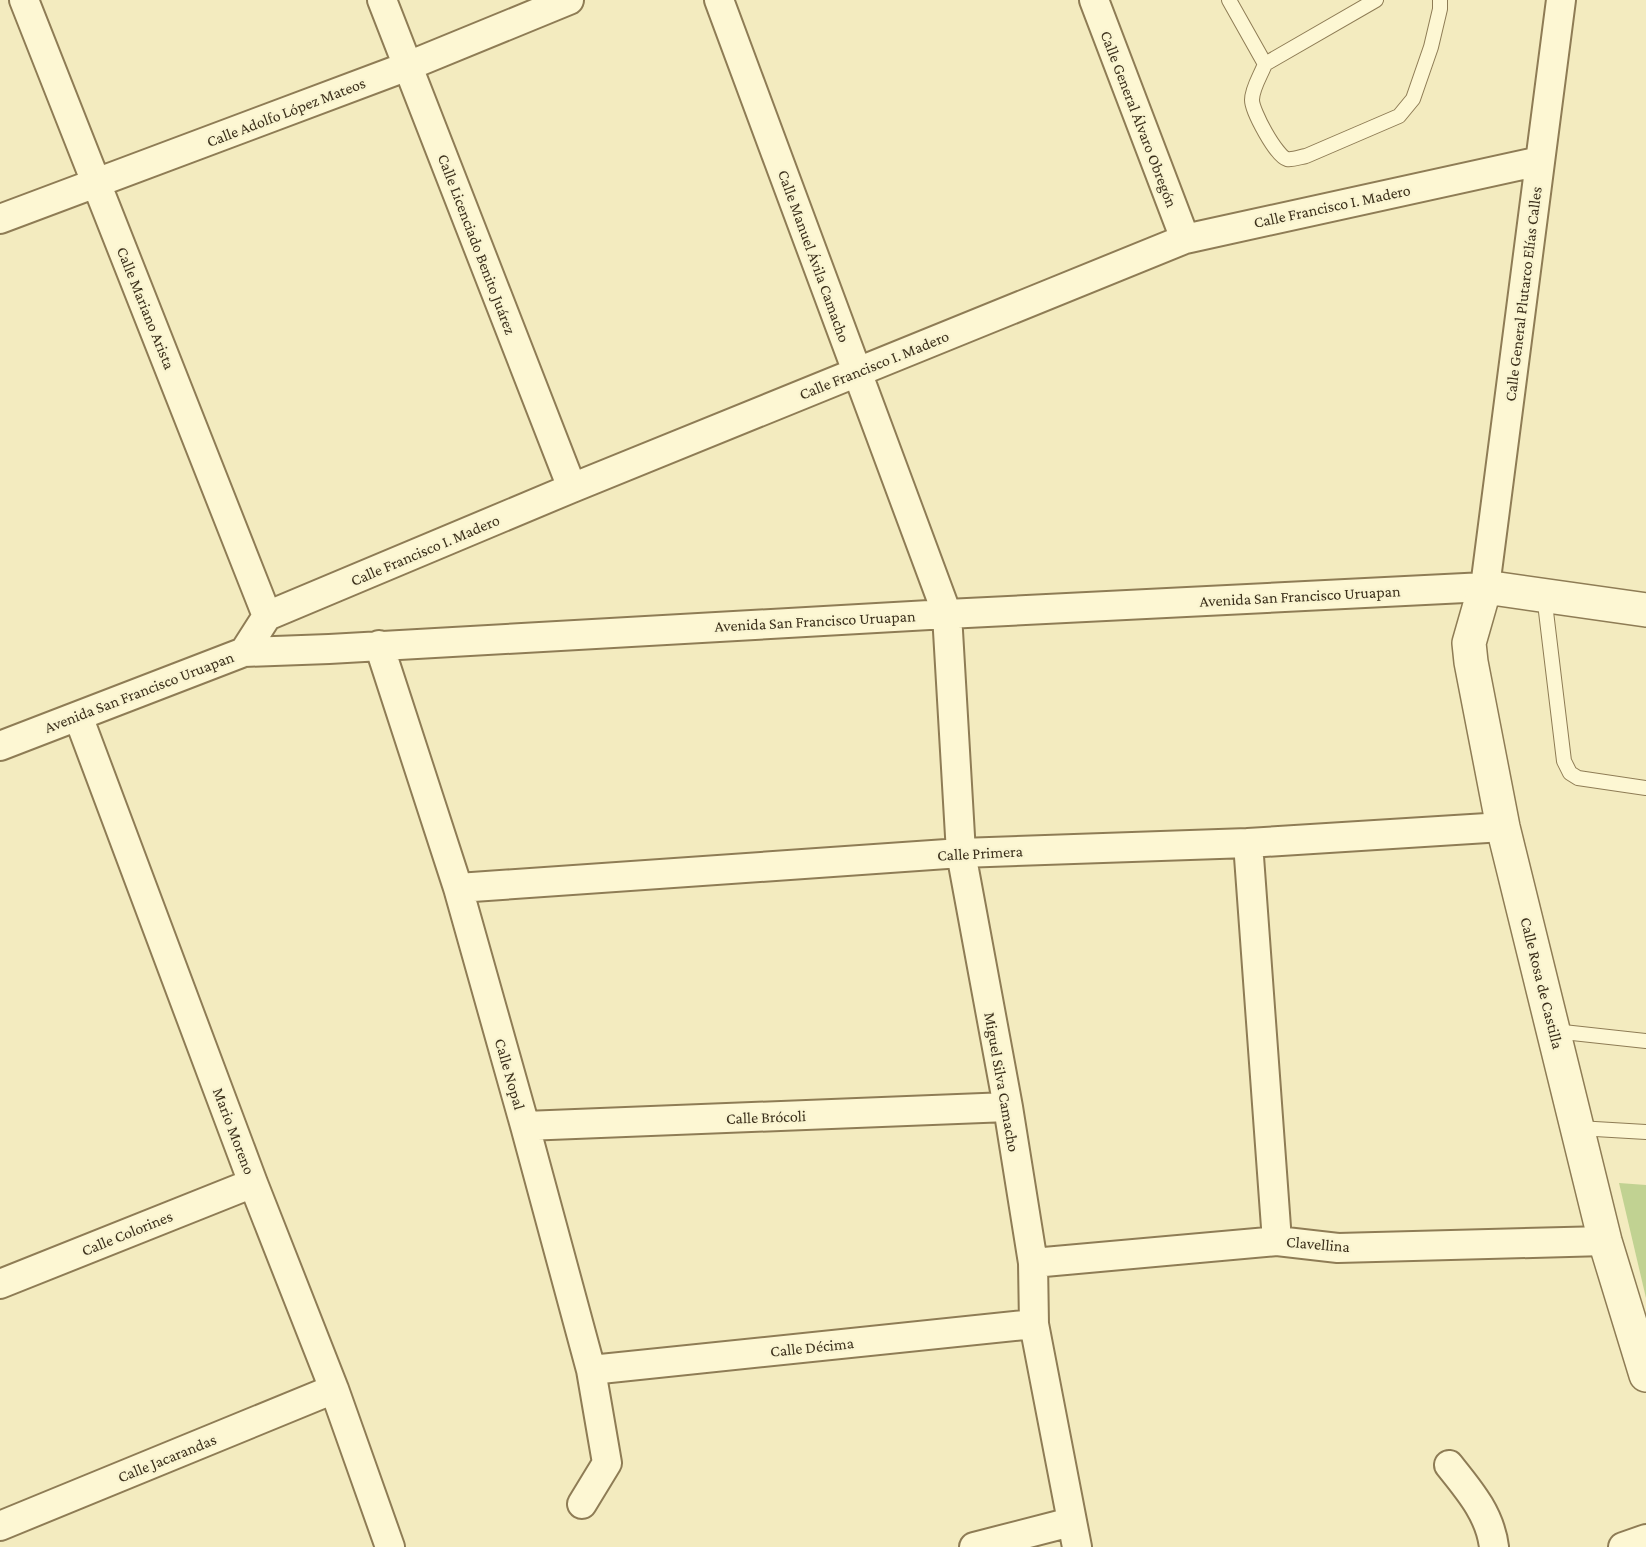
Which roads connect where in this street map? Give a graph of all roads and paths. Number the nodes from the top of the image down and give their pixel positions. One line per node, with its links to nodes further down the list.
1 (24, 0): 13 (street, Calle Mariano Arista)
2 (382, 0): 11 (street, Calle Licenciado Benito Juárez)
3 (569, 0): 11 (street, Calle Adolfo López Mateos)
4 (719, 0): 16 (street, Calle Manuel Ávila Camacho)
5 (1094, 0): 15 (street, Calle General Álvaro Obregón)
6 (1229, 0): 10 (lane)
7 (1376, 0): 10 (lane)
8 (1440, 0): 10 (lane)
9 (1561, 0): 12 (street, Calle General Plutarco Elías Calles)
10 (1265, 64)
11 (408, 66): 13 (street, Calle Adolfo López Mateos); 17 (street, Calle Licenciado Benito Juárez)
12 (1540, 161): 15 (street, Calle Francisco I. Madero); 18 (street, Calle General Plutarco Elías Calles)
13 (97, 184): 14 (street, Calle Adolfo López Mateos); 22 (street, Calle Mariano Arista)
14 (0, 219)
15 (1185, 239): 16 (street, Calle Francisco I. Madero)
16 (857, 372): 17 (street, Calle Francisco I. Madero); 21 (street, Calle Manuel Ávila Camacho)
17 (572, 488): 22 (street, Calle Francisco I. Madero)
18 (1485, 587): 19 (street, Avenida San Francisco Uruapan); 21 (street, Avenida San Francisco Uruapan); 28 (street, Calle Rosa de Castilla)
19 (1544, 596): 20 (street, Avenida San Francisco Uruapan); 27 (lane)
20 (1646, 610)
21 (947, 614): 23 (street, Avenida San Francisco Uruapan); 30 (street, Miguel Silva Camacho)
22 (267, 616): 24 (street)
23 (380, 645): 24 (street, Avenida San Francisco Uruapan); 31 (street, Calle Nopal)
24 (244, 652): 25 (street, Avenida San Francisco Uruapan)
25 (78, 716): 26 (street, Avenida San Francisco Uruapan); 38 (street, Mario Moreno)
26 (0, 746)
27 (1646, 788)
28 (1503, 826): 29 (street, Calle Primera); 32 (street, Calle Rosa de Castilla)
29 (1248, 843): 30 (street, Calle Primera); 39 (street)
30 (962, 853): 31 (street, Calle Primera); 34 (street, Miguel Silva Camacho)
31 (458, 888): 35 (street, Calle Nopal)
32 (1554, 1032): 33 (lane); 36 (street, Calle Rosa de Castilla)
33 (1646, 1041)
34 (1008, 1107): 35 (street, Calle Brócoli); 41 (street, Miguel Silva Camacho)
35 (525, 1126): 44 (street, Calle Nopal)
36 (1578, 1128): 37 (lane); 40 (street, Calle Rosa de Castilla)
37 (1646, 1132)
38 (254, 1183): 42 (street, Calle Colorines); 46 (street, Mario Moreno)
39 (1277, 1241): 40 (street, Clavellina); 41 (street, Clavellina)
40 (1605, 1241): 45 (street, Calle Rosa de Castilla)
41 (1033, 1263): 43 (street, Miguel Silva Camacho)
42 (0, 1284)
43 (1034, 1324): 44 (street, Calle Décima); 50 (street, Miguel Silva Camacho)
44 (591, 1370): 48 (street, Calle Nopal)
45 (1646, 1375)
46 (334, 1389): 49 (street, Calle Jacarandas); 52 (street, Mario Moreno)
47 (1449, 1465): 54 (street)
48 (582, 1504)
49 (0, 1526)
50 (1074, 1534): 53 (street)
51 (1646, 1539): 55 (street)
52 (390, 1547)
53 (974, 1547)
54 (1494, 1547)
55 (1623, 1547)

